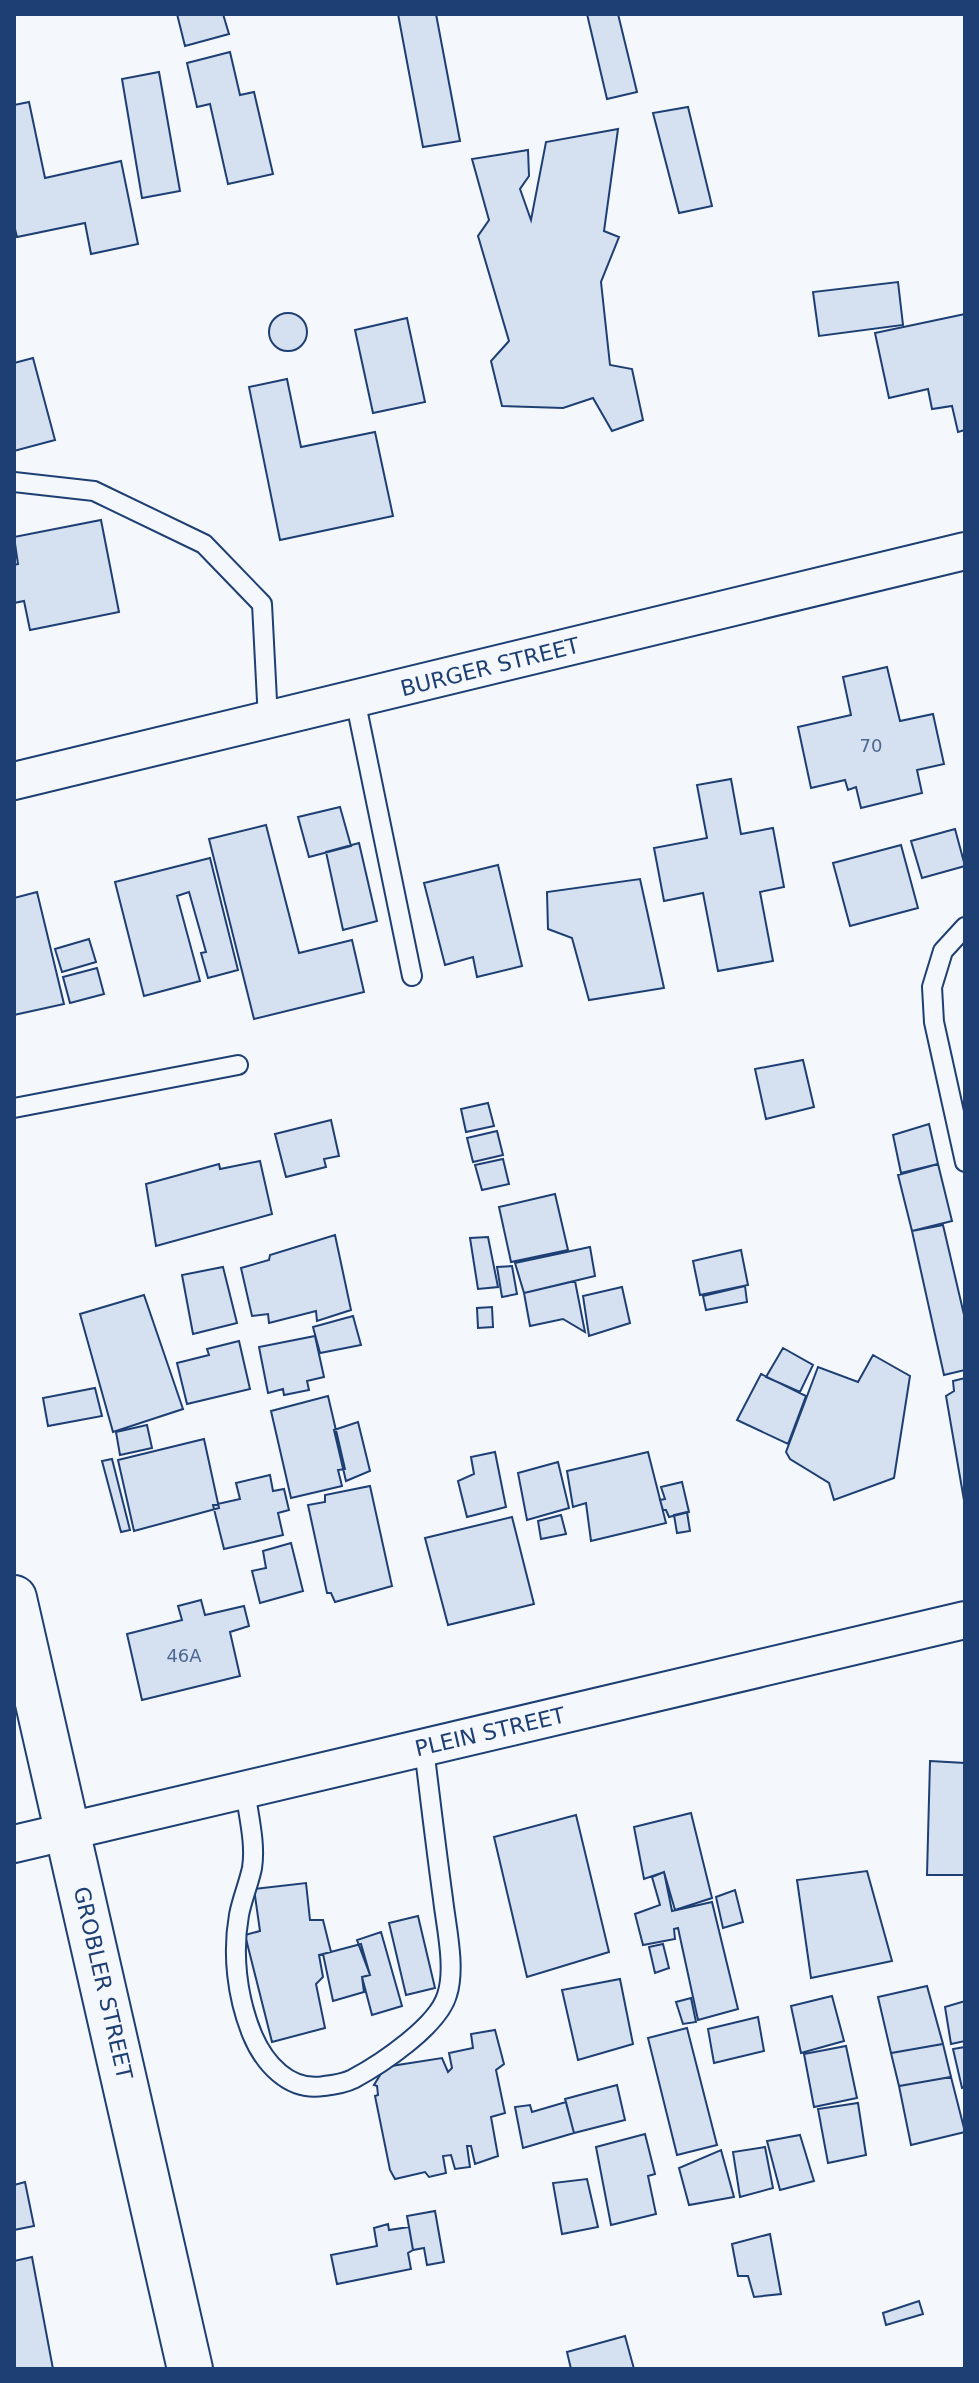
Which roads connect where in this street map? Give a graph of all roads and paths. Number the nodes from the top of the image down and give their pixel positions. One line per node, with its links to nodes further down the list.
1 (14, 482): 4 (lane)
2 (965, 551): 3 (street, BURGER STREET)
3 (355, 699): 4 (street, BURGER STREET); 7 (lane)
4 (268, 720): 5 (street, BURGER STREET)
5 (14, 781)
6 (965, 927): 10 (lane)
7 (412, 976)
8 (238, 1065): 9 (lane)
9 (14, 1108)
10 (965, 1162)
11 (14, 1598): 15 (main road, GROBLER STREET)
12 (965, 1620): 13 (street, PLEIN STREET)
13 (424, 1748): 14 (street, PLEIN STREET); 14 (lane)
14 (245, 1789): 15 (street, PLEIN STREET)
15 (68, 1831): 16 (street, PLEIN STREET); 17 (main road, GROBLER STREET)
16 (14, 1844)
17 (190, 2369)

